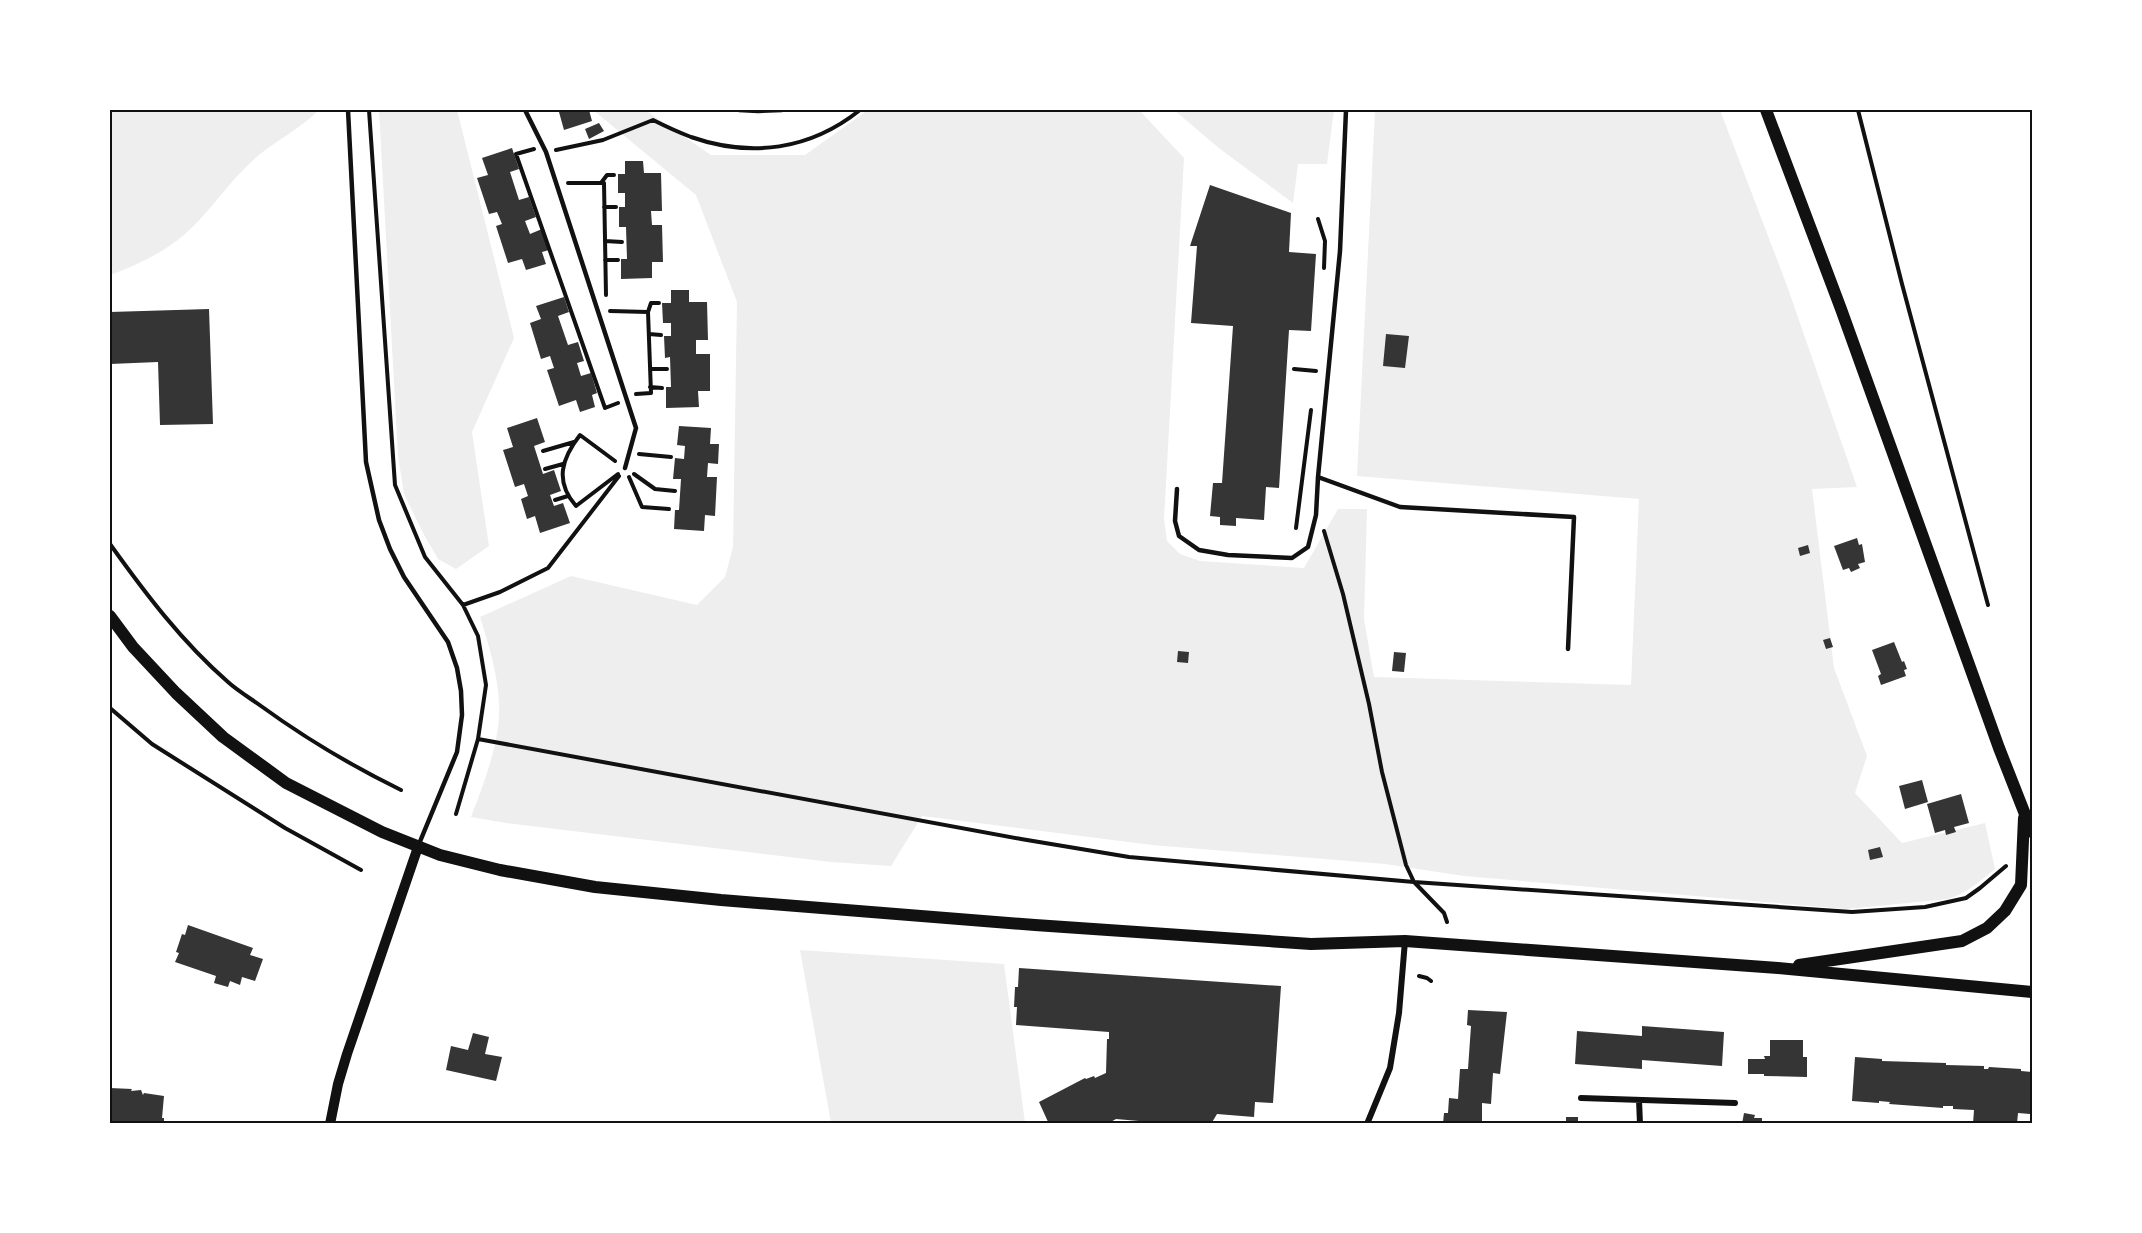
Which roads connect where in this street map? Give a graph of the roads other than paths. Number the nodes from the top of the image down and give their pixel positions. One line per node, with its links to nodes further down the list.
1 (348, 110): 14 (lane)
2 (525, 110): 7 (lane)
3 (739, 110): 4 (lane)
4 (782, 110)
5 (1346, 110): 8 (lane)
6 (1766, 110): 12 (main road)
7 (626, 468)
8 (1318, 477): 9 (lane); 11 (lane)
9 (1177, 489)
10 (110, 616): 14 (main road)
11 (1568, 649)
12 (2024, 814): 13 (main road); 16 (main road)
13 (2032, 832)
14 (418, 847): 15 (main road); 21 (street)
15 (1405, 941): 16 (main road); 22 (street)
16 (1778, 968): 17 (main road)
17 (2032, 992)
18 (1581, 1098): 19 (street)
19 (1639, 1100): 20 (street); 23 (street)
20 (1735, 1104)
21 (330, 1124)
22 (1367, 1124)
23 (1640, 1124)

